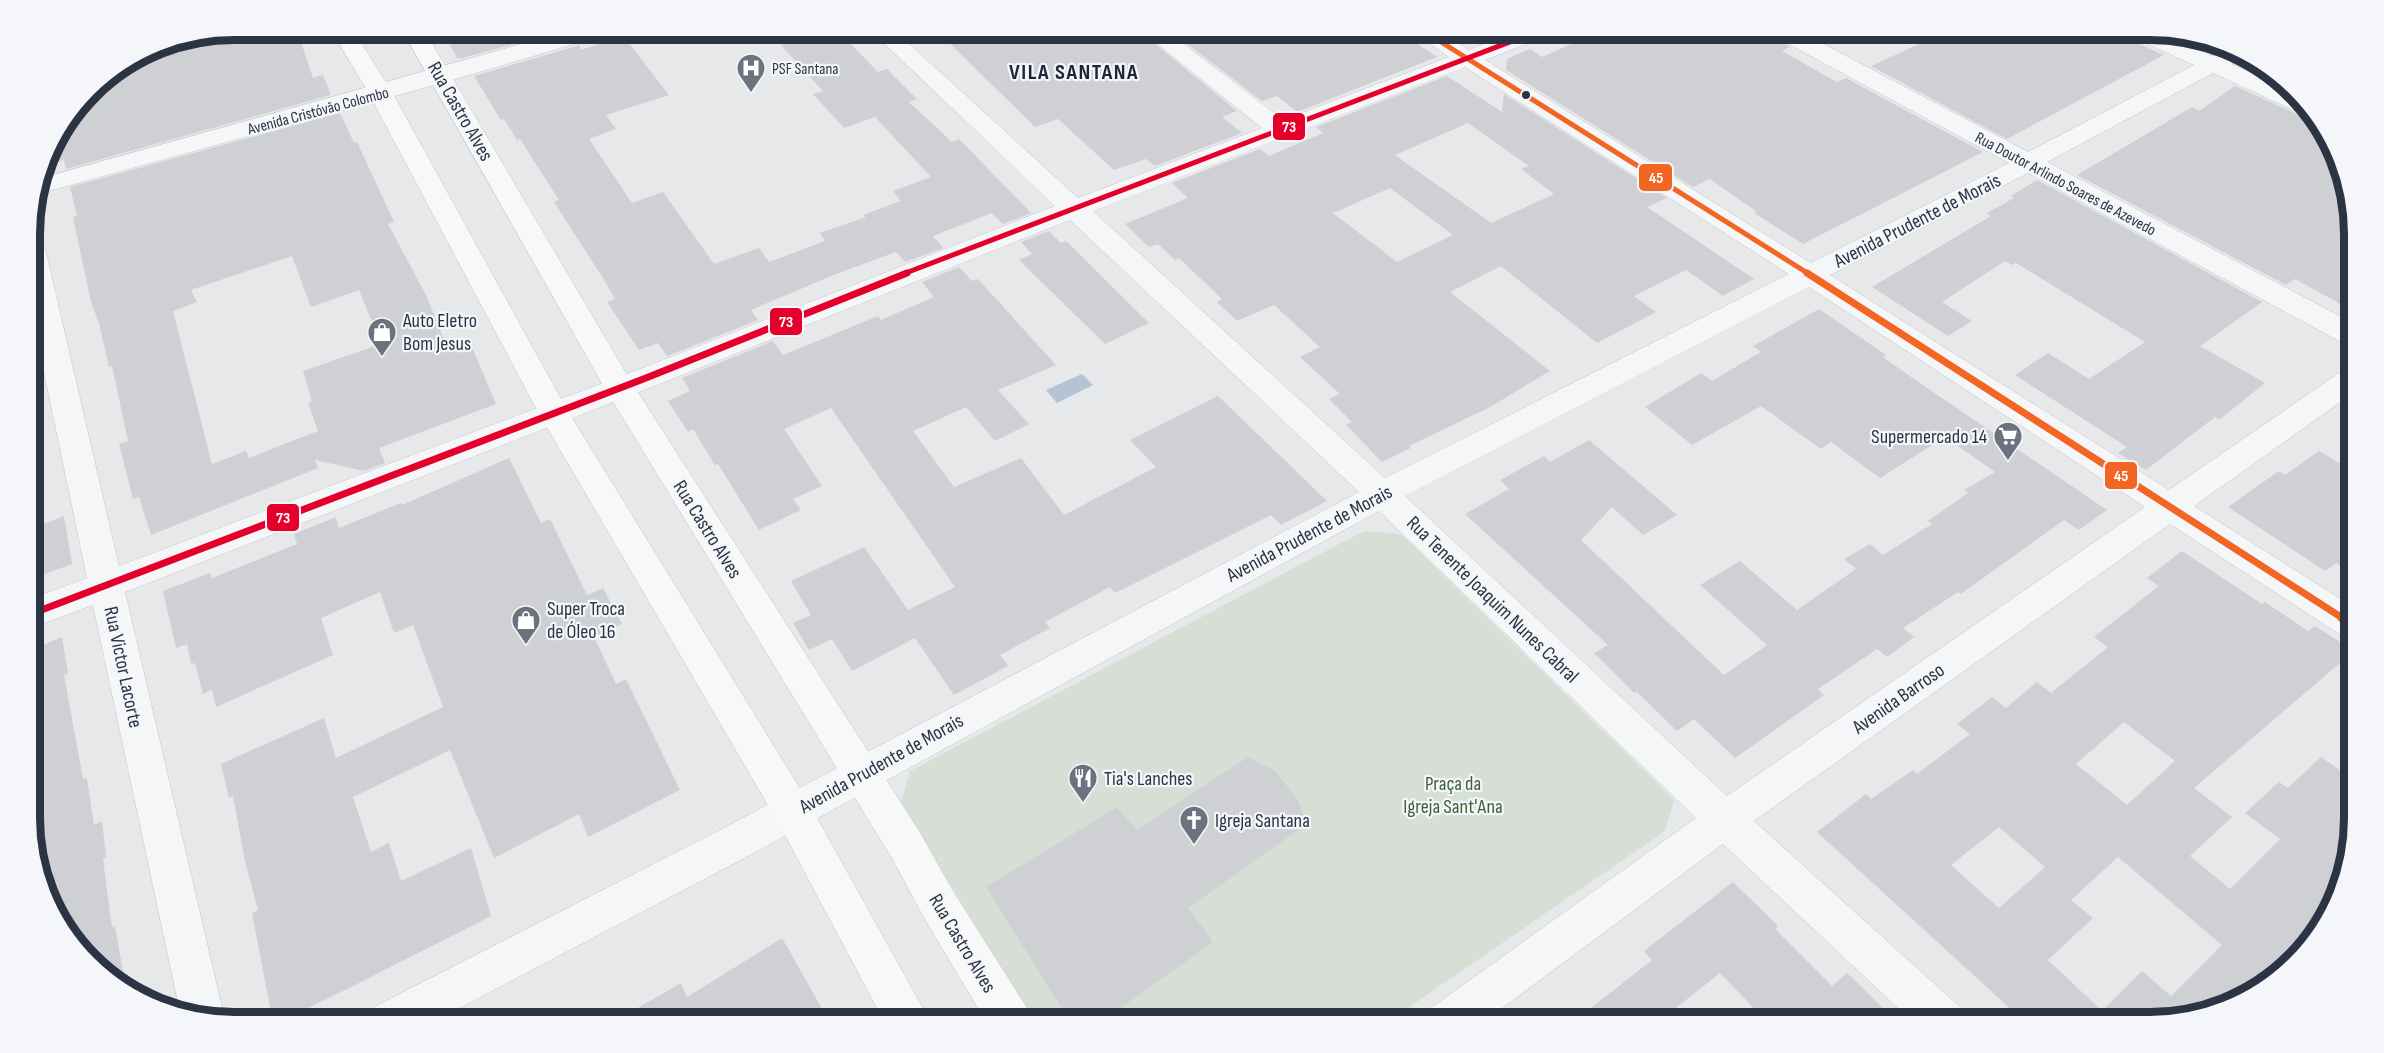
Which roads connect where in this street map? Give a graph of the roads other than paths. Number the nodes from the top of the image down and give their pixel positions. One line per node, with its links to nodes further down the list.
1 (348, 40): 14 (main road)
2 (419, 40): 12 (main road, Rua Castro Alves)
3 (562, 40): 12 (street, Avenida Cristóvão Colombo)
4 (892, 40): 18 (street, Rua Tenente Joaquim Nunes Cabral)
5 (1164, 40): 15 (street)
6 (1438, 40): 11 (street)
7 (1515, 40): 11 (street)
8 (1799, 40): 16 (street, Rua Doutor Arlindo Soares de Azevedo)
9 (2176, 43): 10 (street)
10 (2224, 58): 13 (street); 16 (street, Avenida Prudente de Morais)
11 (1467, 59): 15 (street); 19 (street)
12 (441, 76): 14 (street, Avenida Cristóvão Colombo); 23 (main road, Rua Castro Alves)
13 (2278, 90)
14 (380, 92): 17 (street, Avenida Cristóvão Colombo); 24 (main road)
15 (1281, 131): 18 (street)
16 (2028, 162): 19 (street, Avenida Prudente de Morais); 21 (street, Rua Doutor Arlindo Soares de Azevedo)
17 (47, 185)
18 (1072, 210): 23 (street); 25 (street, Rua Tenente Joaquim Nunes Cabral)
19 (1810, 275): 25 (street, Avenida Prudente de Morais); 26 (street)
20 (41, 296): 27 (street, Rua Victor Lacorte)
21 (2344, 331)
22 (2344, 384): 26 (street, Avenida Barroso)
23 (619, 387): 24 (street); 30 (main road, Rua Castro Alves)
24 (553, 412): 27 (street); 31 (main road)
25 (1382, 494): 30 (street, Avenida Prudente de Morais); 32 (street, Rua Tenente Joaquim Nunes Cabral)
26 (2169, 507): 29 (street); 32 (street, Avenida Barroso)
27 (106, 585): 28 (street); 33 (street, Rua Victor Lacorte)
28 (40, 610)
29 (2344, 619)
30 (861, 774): 31 (street, Avenida Prudente de Morais); 36 (main road, Rua Castro Alves)
31 (793, 812): 34 (street, Avenida Prudente de Morais); 35 (main road)
32 (1725, 820): 37 (street, Avenida Barroso); 38 (street, Rua Tenente Joaquim Nunes Cabral)
33 (201, 1009)
34 (408, 1012)
35 (903, 1012)
36 (1005, 1012)
37 (1461, 1012)
38 (1934, 1012)

